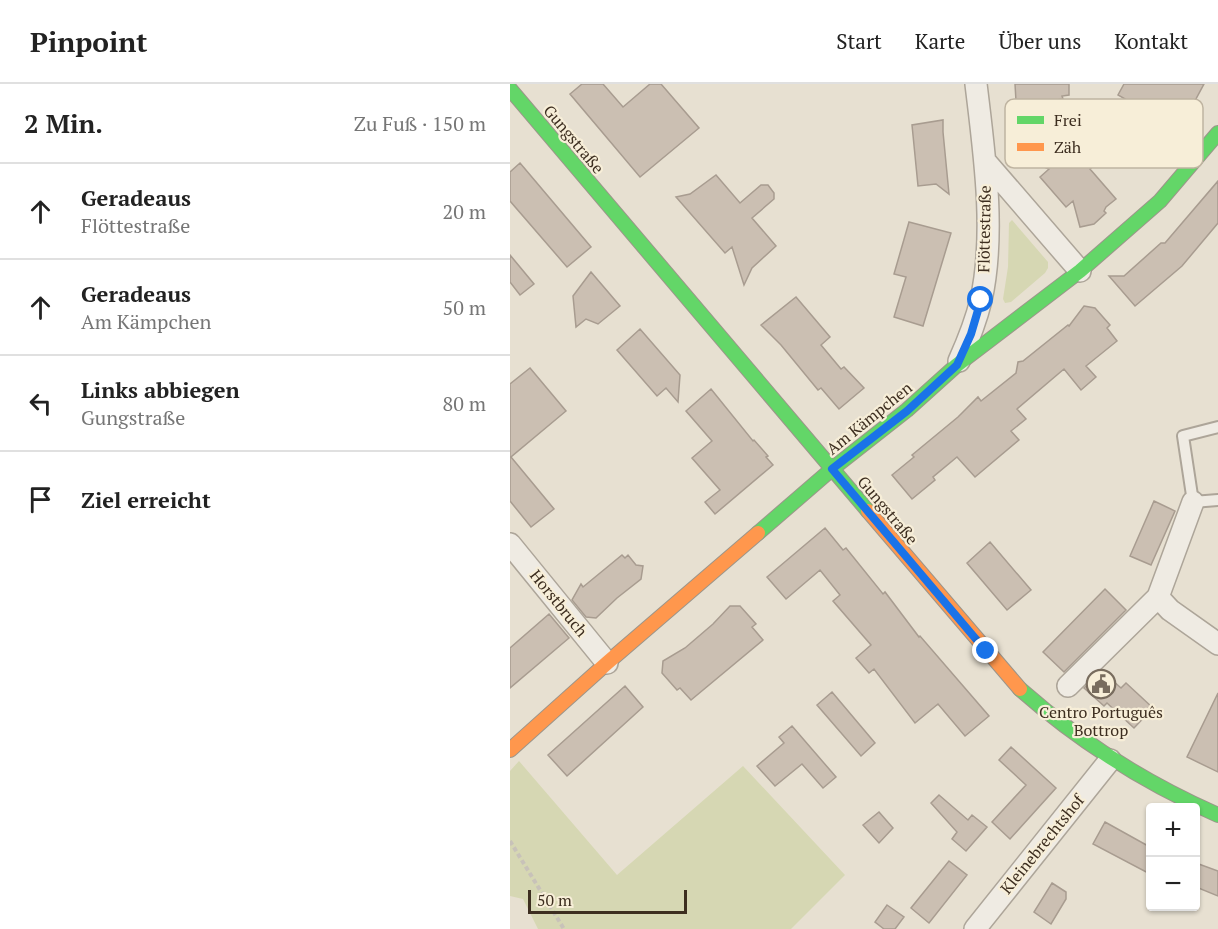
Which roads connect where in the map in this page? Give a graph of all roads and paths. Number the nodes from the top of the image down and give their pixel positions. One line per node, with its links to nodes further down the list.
1 (976, 84): 5 (street, Flöttestraße)
2 (510, 88): 10 (street, Gungstraße)
3 (1218, 133): 4 (street, Am Kämpchen)
4 (1203, 151)
5 (985, 161): 7 (street, Flöttestraße); 8 (street, Flöttestraße)
6 (1188, 168): 7 (street, Am Kämpchen)
7 (1080, 271): 8 (street, Am Kämpchen)
8 (957, 365): 10 (street, Am Kämpchen)
9 (1218, 427): 12 (lane)
10 (832, 469): 16 (street, Am Kämpchen); 19 (street, Gungstraße)
11 (1218, 500): 12 (lane)
12 (1193, 502): 14 (street)
13 (510, 544): 16 (street, Horstbruch)
14 (1158, 597): 15 (street); 17 (street)
15 (1218, 644)
16 (607, 663): 18 (street, Am Kämpchen)
17 (1068, 686)
18 (510, 750)
19 (1110, 760): 20 (street, Gungstraße); 23 (street, Kleinebrechtshof)
20 (1218, 815)
21 (510, 841): 22 (path)
22 (564, 929)
23 (975, 929)

